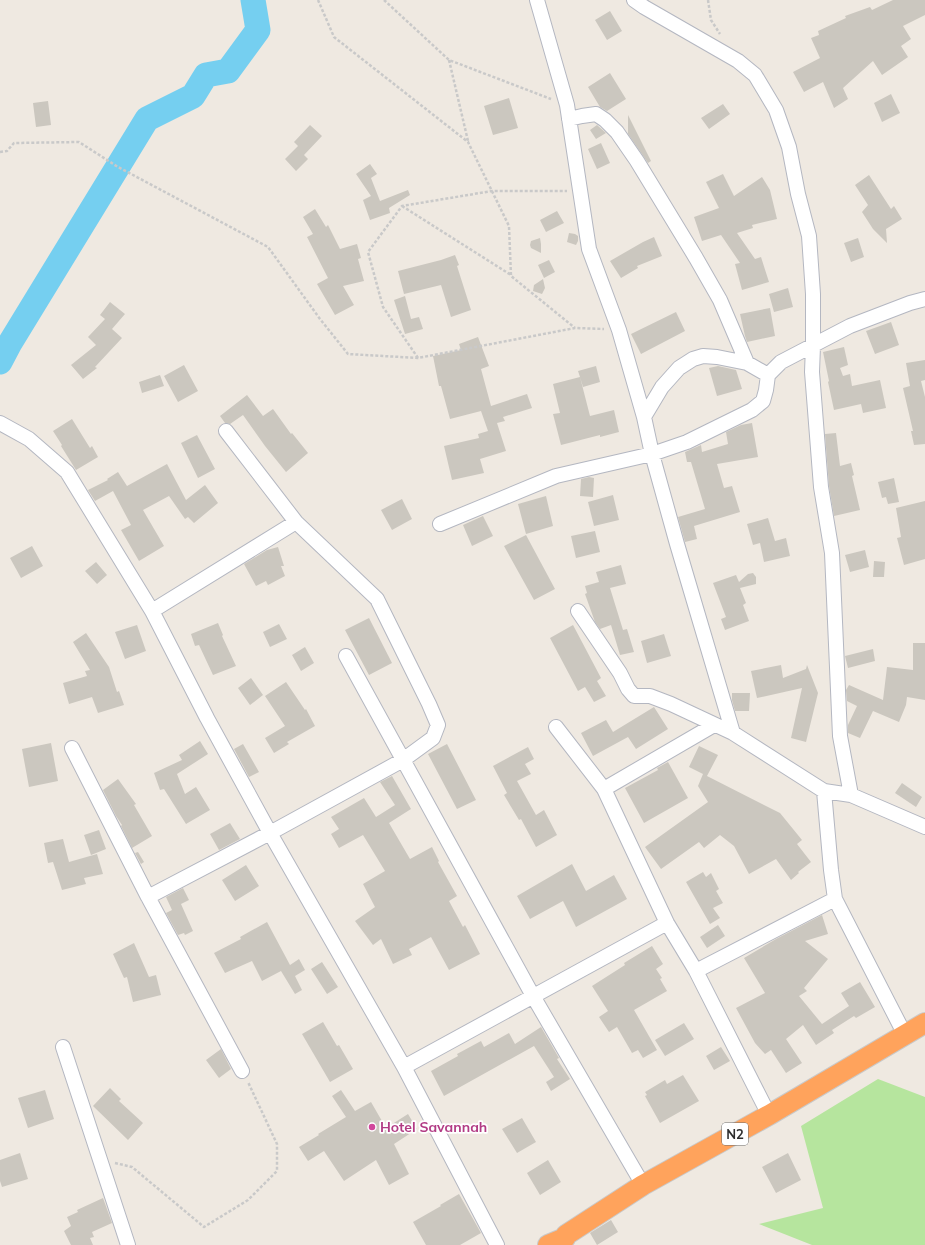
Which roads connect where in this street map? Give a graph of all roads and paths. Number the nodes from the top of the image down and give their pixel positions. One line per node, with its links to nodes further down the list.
1 (318, 0): 10 (path)
2 (384, 0): 7 (path)
3 (537, 0): 8 (street)
4 (634, 0): 19 (street)
5 (708, 0): 6 (path)
6 (723, 38)
7 (449, 60): 8 (path); 10 (path)
8 (567, 104): 9 (street)
9 (569, 119): 13 (street); 21 (street)
10 (468, 142): 12 (path)
11 (0, 152): 20 (path)
12 (492, 191): 13 (path); 14 (path); 15 (path)
13 (580, 191): 18 (street)
14 (402, 206): 15 (path); 20 (path)
15 (511, 276): 17 (path)
16 (925, 299): 19 (street)
17 (575, 328): 18 (path); 20 (path)
18 (619, 330): 23 (street)
19 (814, 346): 22 (street); 39 (street)
20 (418, 358)
21 (746, 363): 22 (street); 23 (street)
22 (768, 375): 26 (street)
23 (644, 417): 26 (street)
24 (0, 423): 30 (street)
25 (226, 431): 27 (street)
26 (652, 454): 28 (street); 34 (street)
27 (296, 522): 30 (street); 36 (street)
28 (440, 524)
29 (578, 611): 32 (street)
30 (152, 612): 41 (street)
31 (346, 656): 36 (street)
32 (714, 725): 34 (street); 37 (street)
33 (556, 727): 37 (street)
34 (733, 733): 38 (street)
35 (72, 748): 42 (street)
36 (403, 760): 41 (street); 46 (street)
37 (604, 789): 44 (street)
38 (824, 791): 39 (street); 43 (street)
39 (851, 795): 40 (street)
40 (925, 828)
41 (270, 833): 42 (street); 50 (street)
42 (148, 897): 51 (street)
43 (835, 899): 45 (street); 48 (street)
44 (667, 922): 45 (street); 46 (street)
45 (696, 971): 52 (street)
46 (532, 996): 50 (street); 54 (street)
47 (925, 1024): 48 (highway, N2)
48 (905, 1035): 52 (highway, N2)
49 (64, 1047): 53 (street)
50 (404, 1067): 57 (street)
51 (242, 1071): 53 (path)
52 (769, 1115): 54 (highway, N2)
53 (99, 1159): 56 (street)
54 (643, 1185): 55 (highway, N2)
55 (560, 1243)
56 (128, 1245)
57 (497, 1245)

